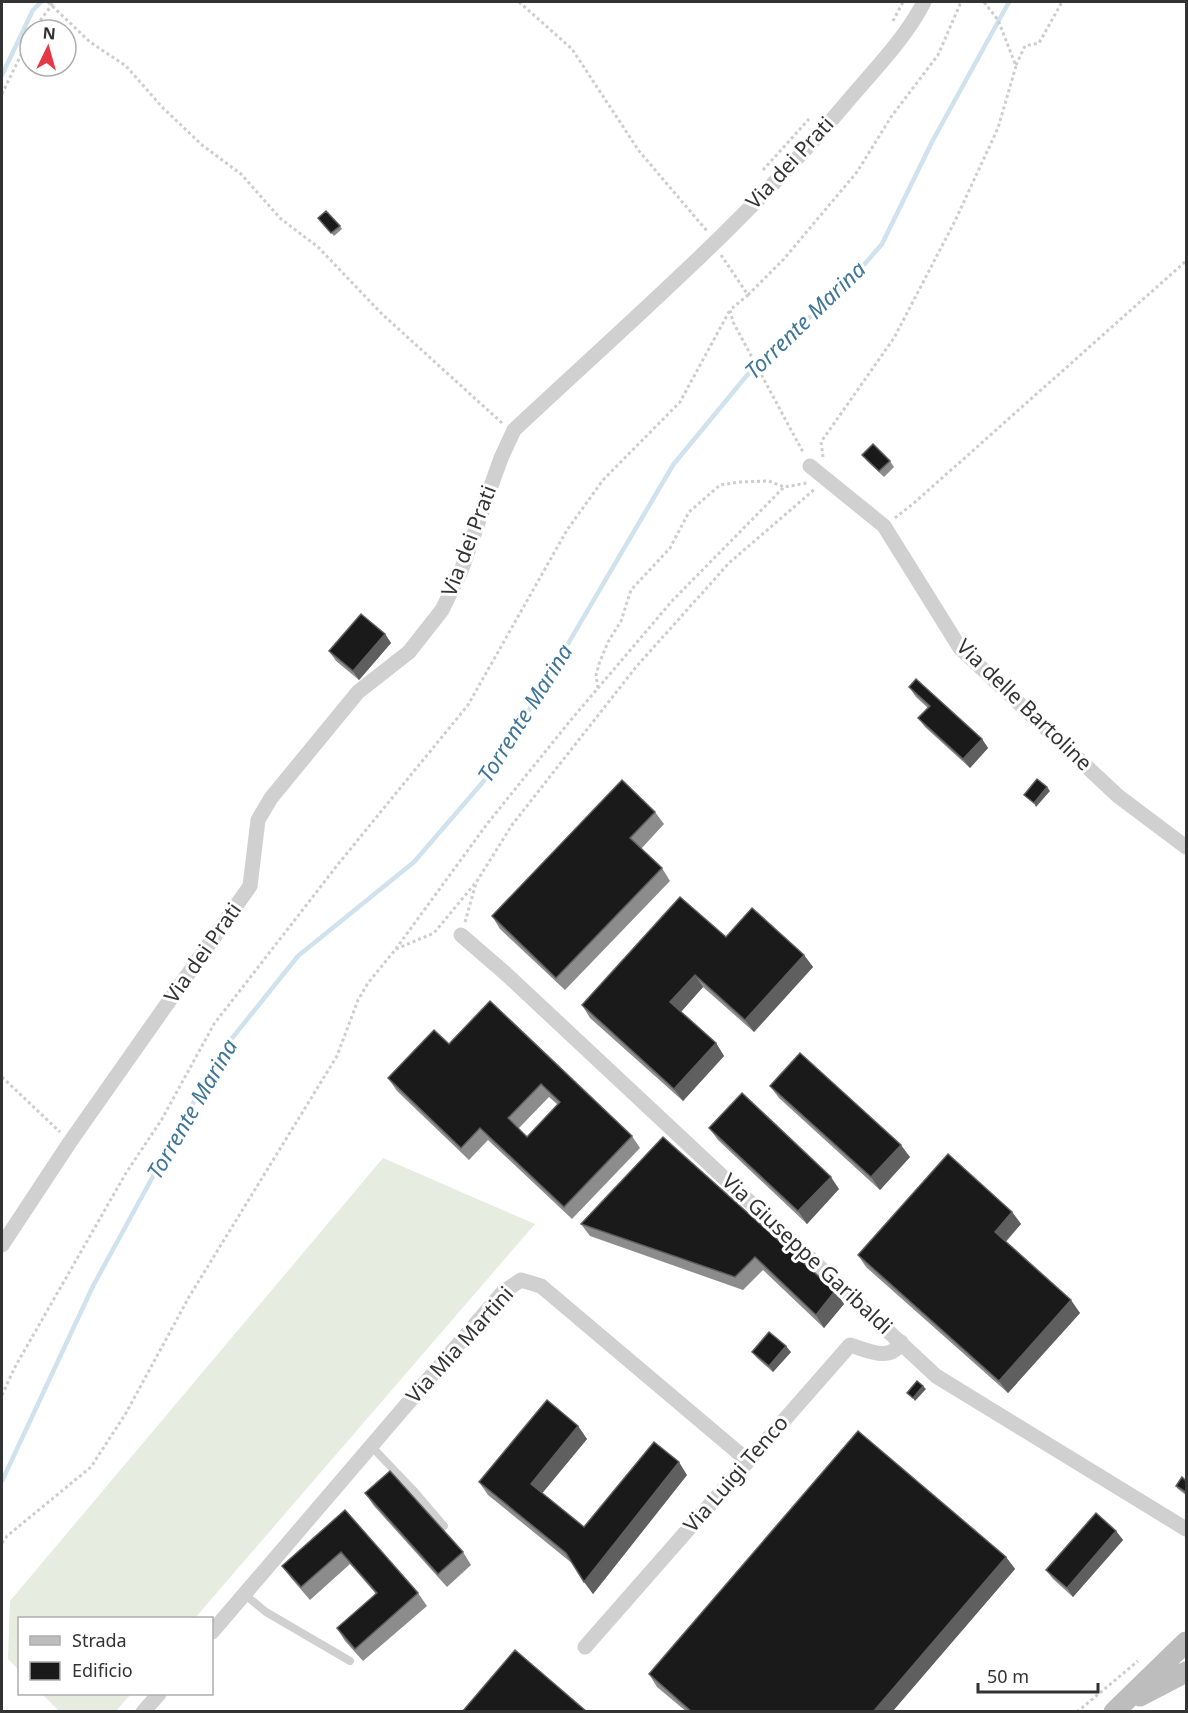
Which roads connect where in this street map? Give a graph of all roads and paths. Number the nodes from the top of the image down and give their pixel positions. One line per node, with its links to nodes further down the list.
1 (519, 2): 15 (path)
2 (903, 2): 9 (path)
3 (924, 2): 15 (street, Via dei Prati)
4 (961, 2): 17 (path)
5 (984, 2): 11 (path)
6 (1062, 2): 11 (path)
7 (51, 3): 8 (path); 19 (path)
8 (41, 18)
9 (887, 30)
10 (18, 61): 12 (path)
11 (1016, 66): 21 (path)
12 (2, 94)
13 (814, 114): 14 (path)
14 (760, 173)
15 (714, 243): 17 (path); 19 (street, Via dei Prati)
16 (1186, 261): 23 (path)
17 (748, 295): 18 (path)
18 (730, 310): 20 (path); 33 (path)
19 (514, 430): 30 (street, Via dei Prati)
20 (810, 466): 21 (street, Via delle Bartoline)
21 (826, 479): 22 (path); 23 (street, Via delle Bartoline); 26 (path)
22 (784, 488): 24 (path); 24 (path)
23 (884, 526): 25 (street, Via delle Bartoline)
24 (598, 688): 28 (path)
25 (1186, 847)
26 (477, 881): 27 (path); 28 (path)
27 (461, 935): 32 (street, Via Giuseppe Garibaldi)
28 (395, 950): 38 (path)
29 (2, 1077): 30 (path)
30 (70, 1142): 31 (street, Via dei Prati)
31 (2, 1245)
32 (901, 1342): 35 (street, Via Luigi Tenco); 37 (street, Via Giuseppe Garibaldi)
33 (2, 1395)
34 (371, 1446): 35 (street, Via Mia Martini); 36 (lane); 39 (street, Via Mia Martini)
35 (747, 1460): 42 (street, Via Luigi Tenco)
36 (444, 1526)
37 (1186, 1529)
38 (2, 1543)
39 (244, 1594): 40 (street, Via Mia Martini); 44 (lane)
40 (213, 1631)
41 (1186, 1642): 47 (main road)
42 (585, 1647)
43 (1145, 1655): 49 (path)
44 (350, 1661)
45 (1186, 1672): 47 (main road)
46 (158, 1695): 48 (street)
47 (1118, 1709)
48 (143, 1712)
49 (1077, 1712)

